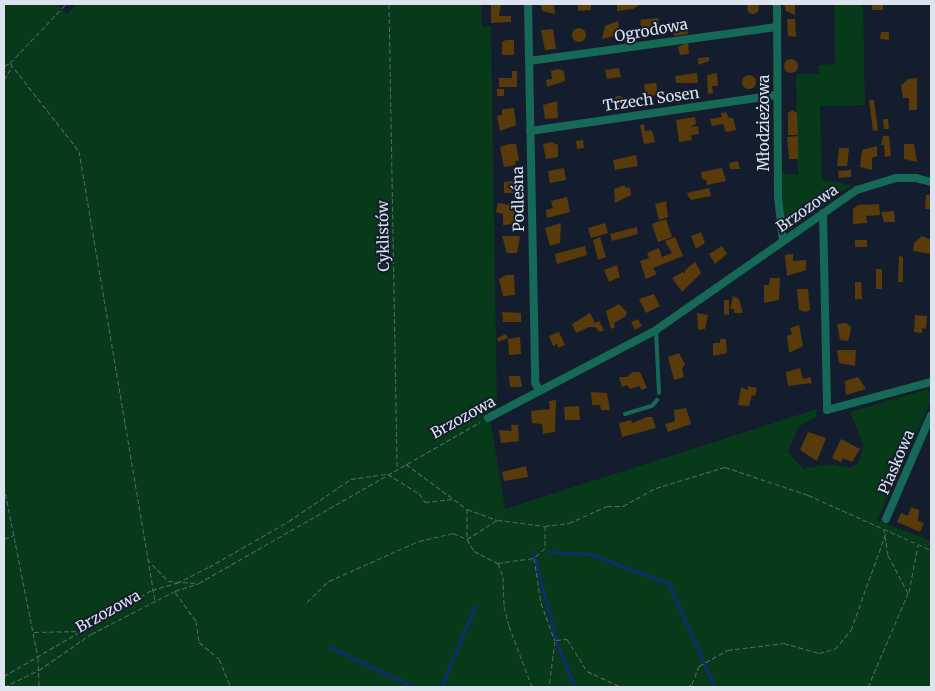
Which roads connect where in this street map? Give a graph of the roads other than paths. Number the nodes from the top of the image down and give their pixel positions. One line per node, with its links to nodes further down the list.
1 (528, 4): 4 (street, Podleśna)
2 (777, 4): 3 (street, Młodzieżowa)
3 (777, 28): 4 (street, Ogrodowa); 5 (street, Młodzieżowa)
4 (529, 61): 6 (street, Podleśna)
5 (777, 95): 6 (street, Trzech Sosen); 9 (street, Młodzieżowa)
6 (530, 131): 12 (street, Podleśna)
7 (931, 182): 8 (street, Brzozowa)
8 (823, 213): 9 (street, Brzozowa); 11 (street)
9 (783, 241): 10 (street, Brzozowa)
10 (656, 330): 12 (street, Brzozowa); 13 (lane)
11 (931, 382)
12 (540, 391): 17 (street, Brzozowa)
13 (659, 393)
14 (657, 400): 15 (lane)
15 (625, 414)
16 (931, 415): 18 (street, Piaskowa)
17 (488, 418)
18 (886, 519)

